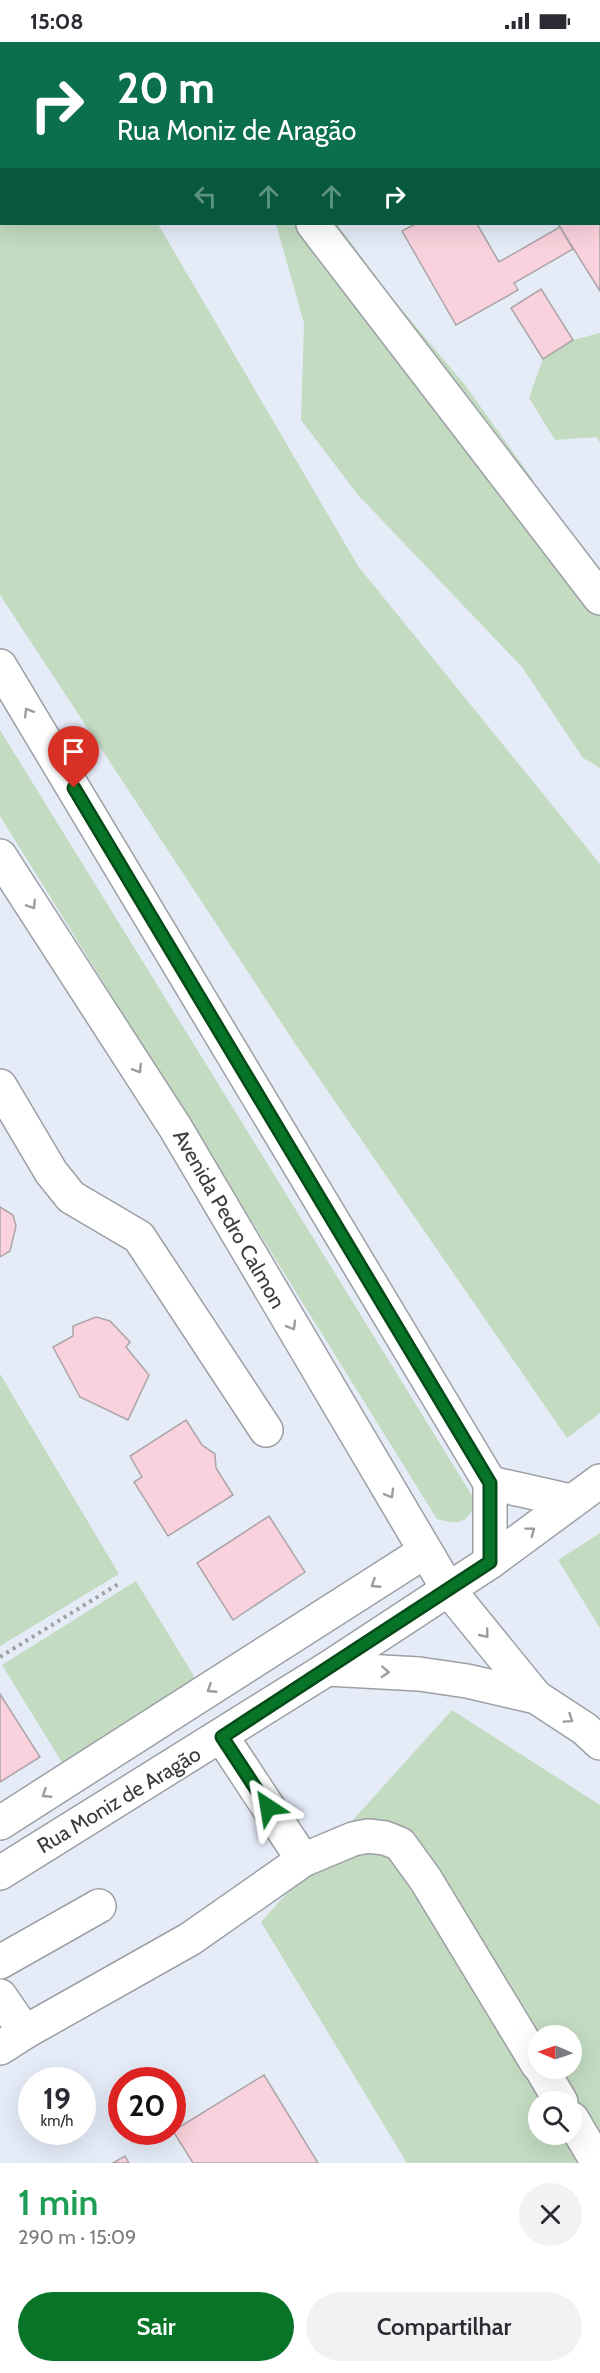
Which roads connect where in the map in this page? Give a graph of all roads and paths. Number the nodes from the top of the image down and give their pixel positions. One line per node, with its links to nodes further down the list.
1 (313, 225): 2 (main road)
2 (600, 598)
3 (0, 666): 8 (main road, one-way to 3)
4 (0, 856): 10 (main road, Avenida Pedro Calmon, one-way to 10)
5 (0, 1086): 6 (main road)
6 (266, 1430)
7 (600, 1481): 9 (main road, Rua Moniz de Aragão)
8 (490, 1483): 9 (main road); 11 (main road)
9 (571, 1501): 11 (main road, Rua Moniz de Aragão, one-way to 9)
10 (424, 1552): 13 (main road, Avenida Pedro Calmon); 19 (main road, Rua Moniz de Aragão, one-way to 19)
11 (490, 1562): 13 (main road, Rua Moniz de Aragão)
12 (120, 1583): 14 (path)
13 (448, 1589): 15 (main road, Rua Moniz de Aragão); 16 (main road, Avenida Pedro Calmon, one-way to 16)
14 (0, 1657)
15 (327, 1669): 16 (main road, one-way to 16); 17 (main road, Rua Moniz de Aragão)
16 (536, 1697): 18 (main road, one-way to 18)
17 (222, 1737): 20 (main road); 21 (main road, Rua Moniz de Aragão)
18 (600, 1743)
19 (0, 1823)
20 (303, 1860): 25 (main road); 26 (main road)
21 (0, 1873)
22 (99, 1906): 23 (main road)
23 (0, 1962)
24 (0, 1995): 25 (main road)
25 (13, 2040)
26 (528, 2047)
27 (582, 2136): 28 (main road)
28 (598, 2163)

